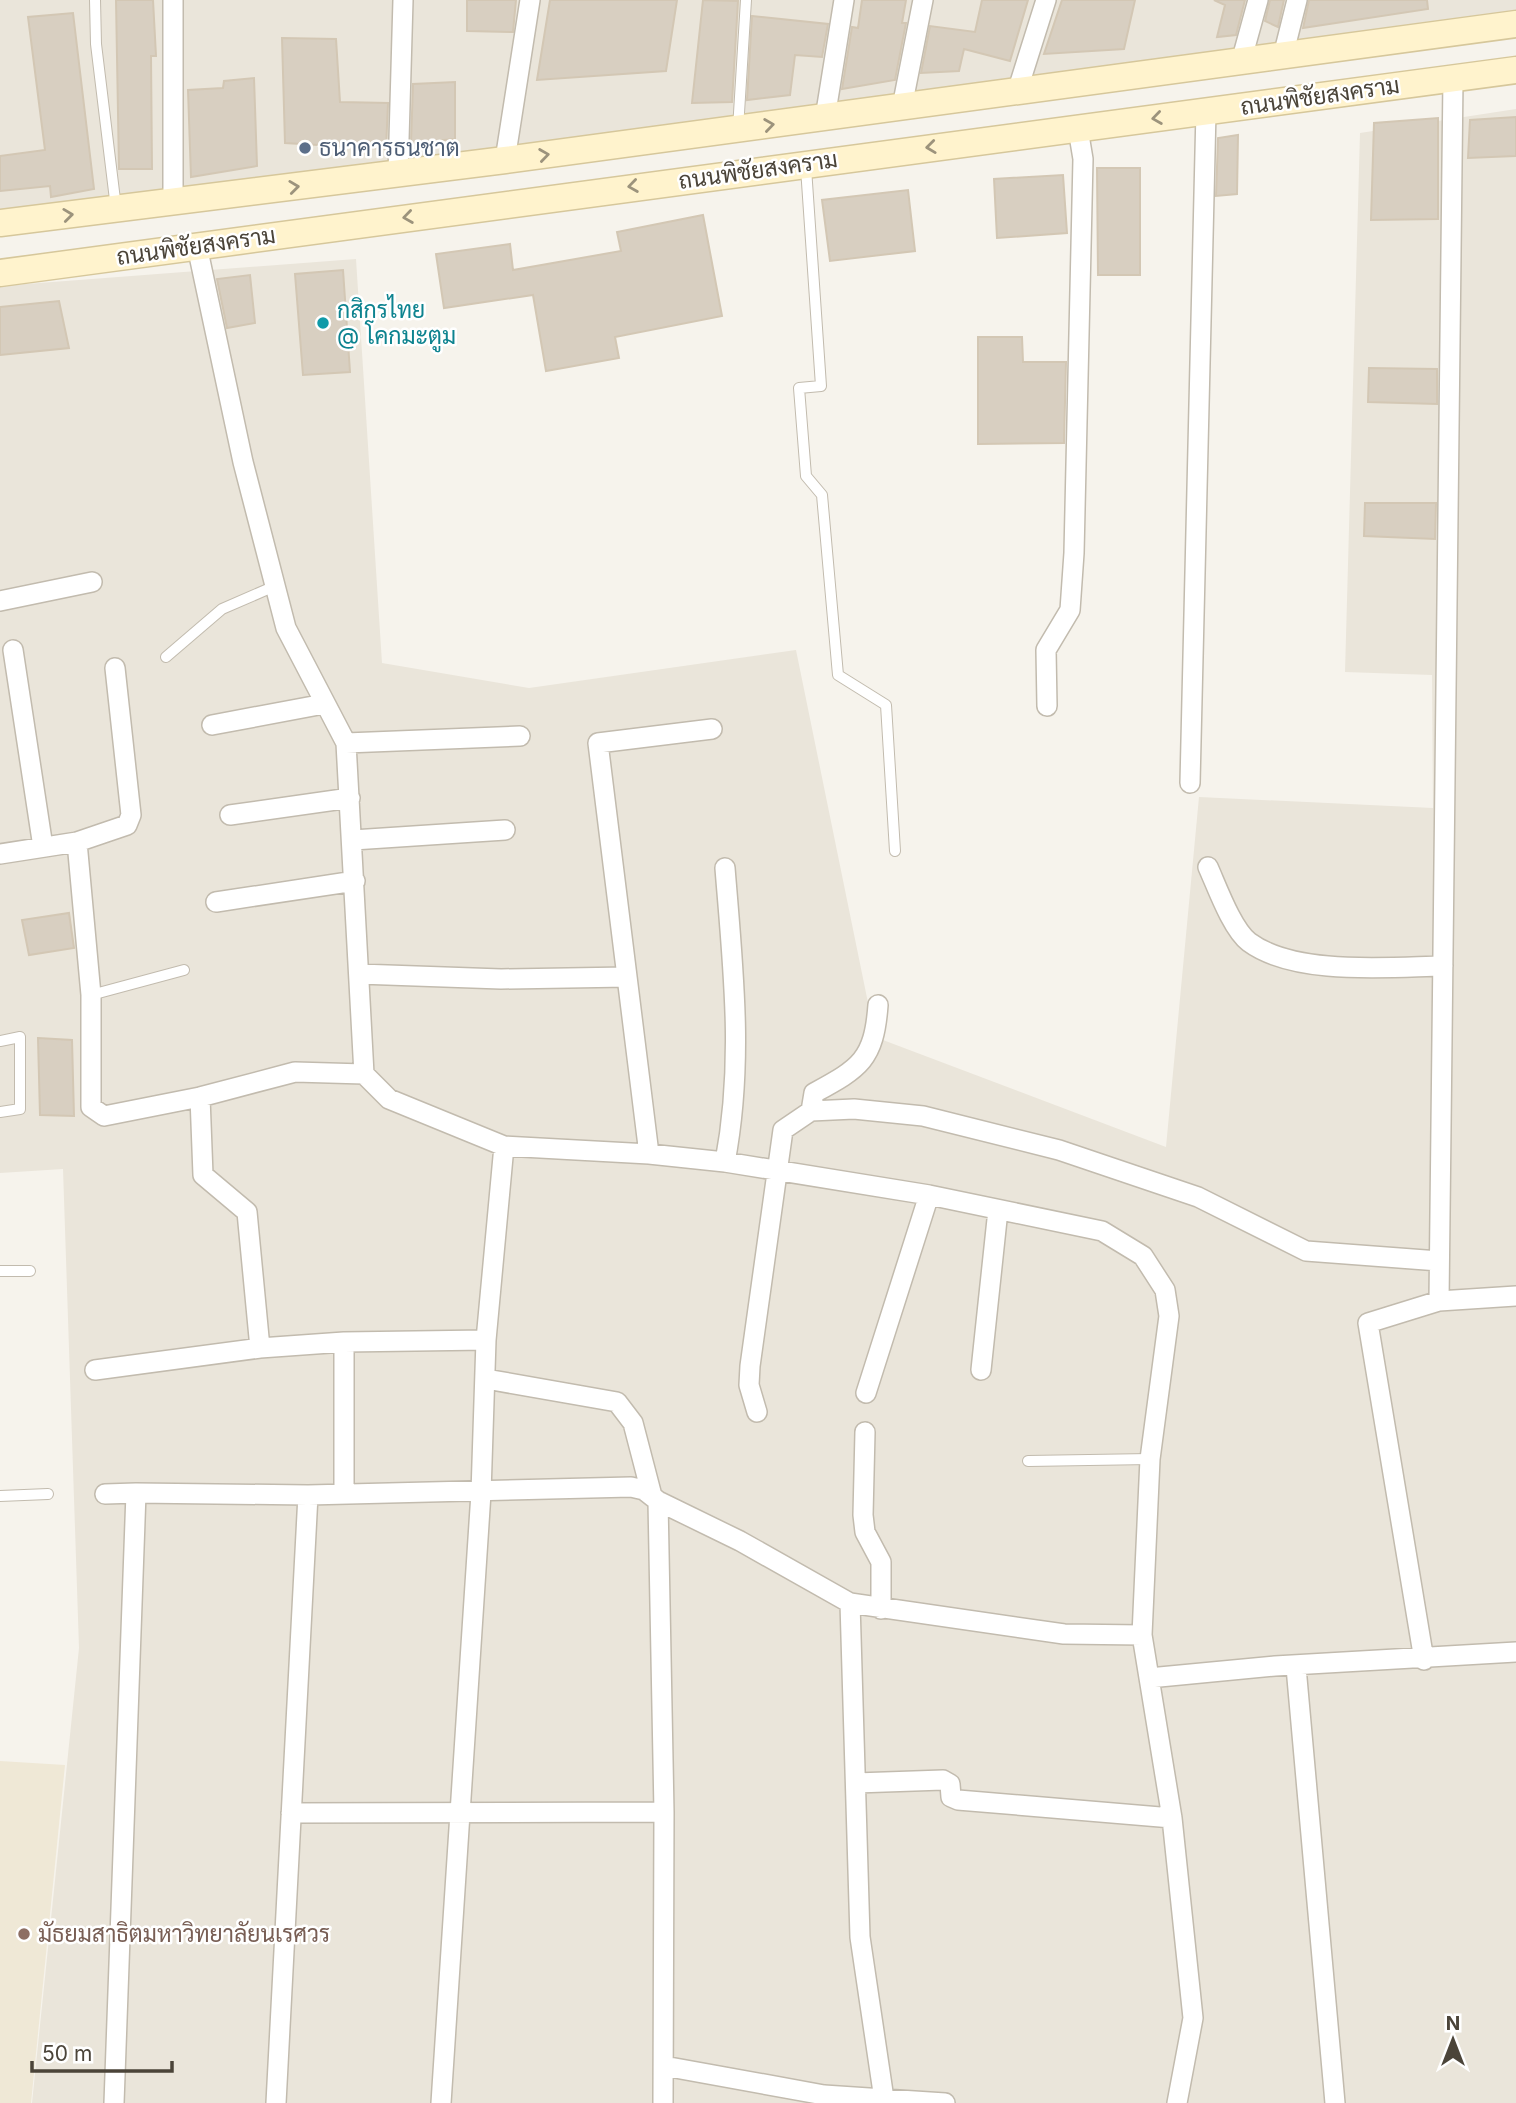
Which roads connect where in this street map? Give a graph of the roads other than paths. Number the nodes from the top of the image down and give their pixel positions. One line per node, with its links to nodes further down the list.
1 (95, 0): 26 (lane)
2 (173, 0): 25 (street)
3 (403, 0): 24 (street)
4 (530, 0): 22 (street)
5 (746, 0): 20 (lane)
6 (844, 0): 19 (street)
7 (923, 0): 17 (street)
8 (1046, 0): 16 (street)
9 (1258, 0): 13 (street)
10 (1297, 0): 12 (street)
11 (1516, 24): 12 (main road, ถนนพิชัยสงคราม)
12 (1283, 56): 13 (main road, ถนนพิชัยสงคราม)
13 (1241, 62): 16 (main road, ถนนพิชัยสงคราม)
14 (1516, 70): 15 (main road, ถนนพิชัยสงคราม)
15 (1453, 78): 18 (main road, ถนนพิชัยสงคราม); 55 (street)
16 (1017, 92): 17 (main road, ถนนพิชัยสงคราม)
17 (902, 107): 19 (main road, ถนนพิชัยสงคราม)
18 (1206, 111): 21 (main road, ถนนพิชัยสงคราม, one-way to 21); 42 (street)
19 (825, 118): 20 (main road, ถนนพิชัยสงคราม, one-way to 19)
20 (738, 129): 22 (main road, ถนนพิชัยสงคราม, one-way to 20)
21 (1078, 129): 23 (main road, ถนนพิชัยสงคราม, one-way to 23); 37 (street)
22 (505, 160): 24 (main road, ถนนพิชัยสงคราม)
23 (806, 163): 28 (main road, ถนนพิชัยสงคราม, one-way to 28); 49 (lane)
24 (398, 174): 25 (main road, ถนนพิชัยสงคราม, one-way to 24)
25 (173, 202): 26 (main road, ถนนพิชัยสงคราม)
26 (116, 209): 27 (main road, ถนนพิชัยสงคราม, one-way to 26)
27 (0, 223)
28 (197, 246): 29 (main road, ถนนพิชัยสงคราม); 31 (street)
29 (0, 273)
30 (92, 582): 32 (street)
31 (275, 586): 34 (lane); 36 (street)
32 (0, 601)
33 (13, 650): 48 (street)
34 (166, 657)
35 (115, 668): 47 (street)
36 (324, 704): 38 (street); 41 (street)
37 (1047, 706)
38 (212, 725)
39 (712, 729): 58 (street)
40 (520, 736): 41 (street)
41 (345, 743): 43 (street)
42 (1190, 783)
43 (350, 798): 44 (street); 46 (street)
44 (230, 815)
45 (505, 830): 46 (street)
46 (353, 840): 53 (street)
47 (77, 842): 48 (street); 59 (street)
48 (43, 847): 50 (street)
49 (895, 851)
50 (0, 854)
51 (1208, 867): 55 (street)
52 (725, 868): 68 (street)
53 (355, 881): 54 (street); 57 (street)
54 (216, 902)
55 (1443, 966): 72 (street)
56 (184, 970): 59 (lane)
57 (359, 974): 58 (street); 62 (street)
58 (627, 977): 67 (street)
59 (91, 995): 63 (street)
60 (878, 1005): 64 (street)
61 (0, 1041): 65 (lane)
62 (364, 1074): 63 (street); 66 (street)
63 (200, 1097): 79 (street)
64 (811, 1111): 69 (street); 72 (street)
65 (0, 1112)
66 (504, 1146): 67 (street); 77 (street)
67 (649, 1154): 68 (street)
68 (725, 1162): 69 (street)
69 (779, 1170): 70 (street); 84 (street)
70 (929, 1195): 71 (street); 83 (street)
71 (998, 1210): 81 (street); 86 (street)
72 (1439, 1261): 76 (street)
73 (0, 1271): 74 (lane)
74 (30, 1271)
75 (1516, 1296): 76 (street)
76 (1439, 1301): 100 (street)
77 (486, 1340): 78 (street); 82 (street)
78 (344, 1342): 79 (street); 89 (street)
79 (260, 1348): 80 (street)
80 (95, 1370)
81 (981, 1370)
82 (486, 1379): 90 (street); 95 (street)
83 (866, 1393)
84 (757, 1412)
85 (865, 1432): 97 (street)
86 (1150, 1459): 87 (lane); 98 (street)
87 (1028, 1461)
88 (136, 1493): 92 (street); 93 (street); 110 (street)
89 (344, 1493): 90 (street); 93 (street)
90 (481, 1493): 95 (street); 104 (street)
91 (48, 1494): 94 (lane)
92 (105, 1494)
93 (307, 1495): 106 (street)
94 (0, 1496)
95 (655, 1499): 96 (street); 105 (street)
96 (850, 1603): 97 (street); 103 (street)
97 (881, 1609): 98 (street)
98 (1142, 1635): 102 (street)
99 (1516, 1652): 100 (street)
100 (1424, 1660): 101 (street)
101 (1296, 1667): 102 (street); 116 (street)
102 (1149, 1678): 107 (street)
103 (856, 1783): 107 (street); 109 (street)
104 (460, 1812): 105 (street); 106 (street); 112 (street)
105 (664, 1812): 108 (street)
106 (291, 1813): 111 (street)
107 (1172, 1818): 115 (street)
108 (664, 2066): 109 (street); 113 (street)
109 (884, 2099): 114 (street)
110 (114, 2103)
111 (276, 2103)
112 (441, 2103)
113 (663, 2103)
114 (945, 2103)
115 (1177, 2103)
116 (1335, 2103)

